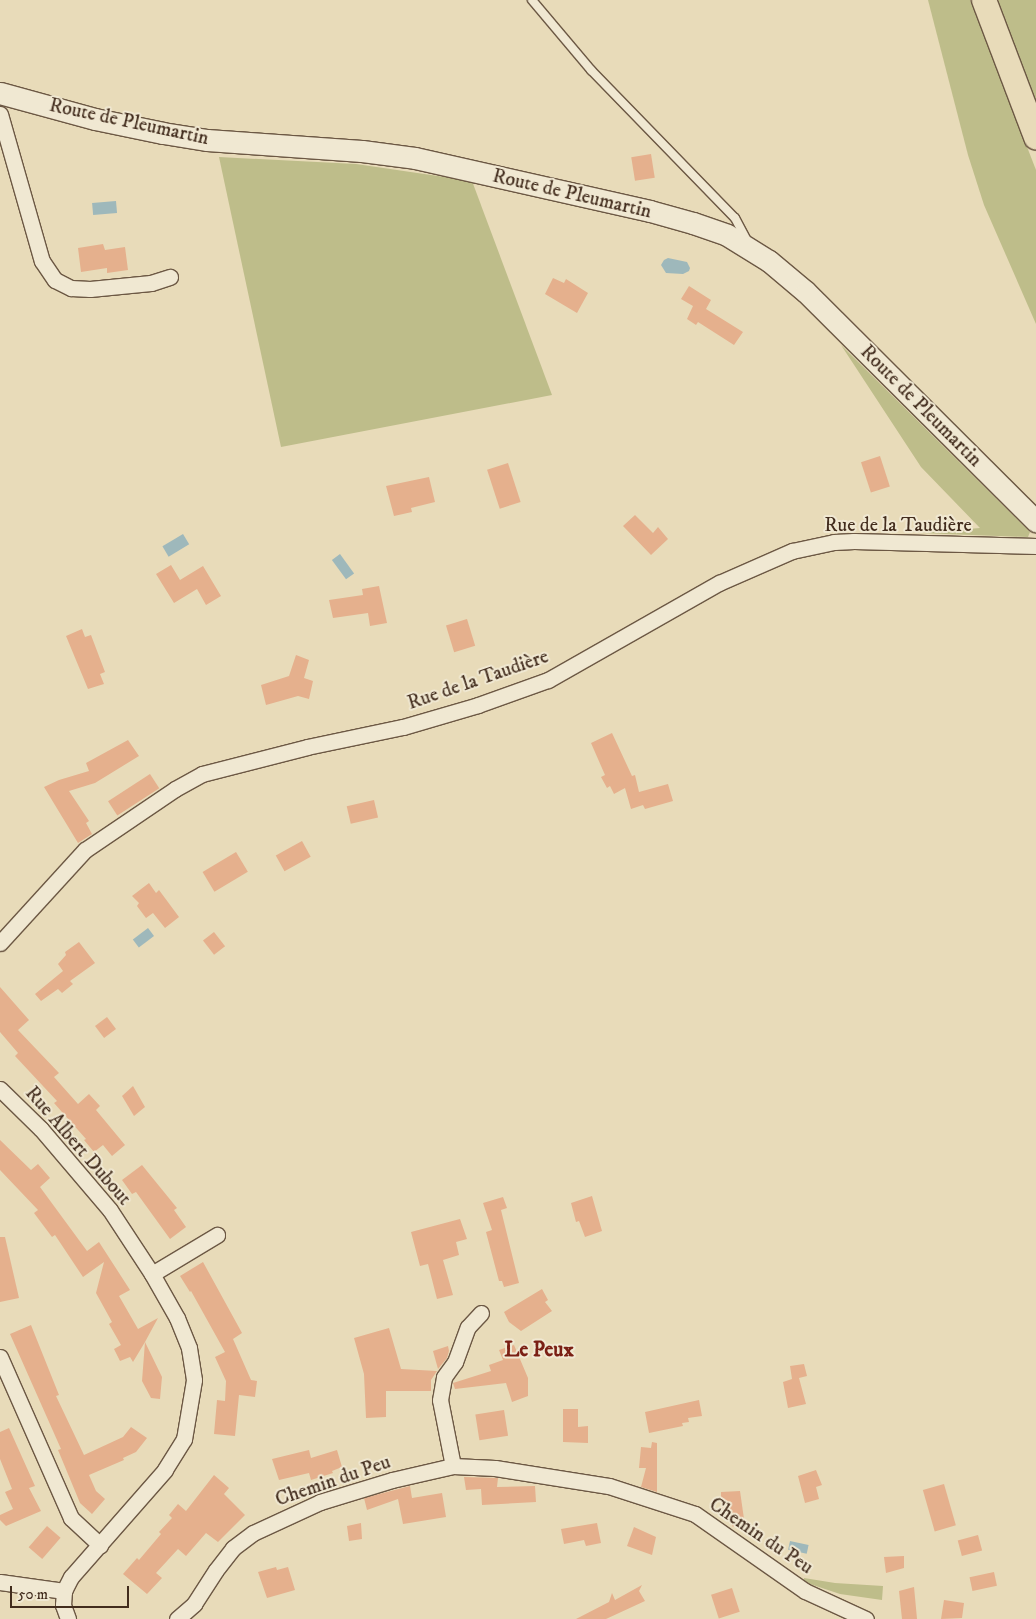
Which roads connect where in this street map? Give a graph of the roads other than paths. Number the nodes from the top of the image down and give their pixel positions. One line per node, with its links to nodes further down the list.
1 (532, 0): 6 (lane)
2 (984, 0): 5 (main road)
3 (0, 93): 6 (main road, Route de Pleumartin)
4 (0, 114): 7 (street)
5 (1036, 138)
6 (750, 248): 8 (main road, Route de Pleumartin)
7 (170, 277)
8 (1036, 521)
9 (1036, 546): 10 (street, Rue de la Taudière)
10 (0, 943)
11 (0, 1089): 13 (street, Rue Albert Dubout)
12 (218, 1234): 13 (street)
13 (152, 1274): 17 (street, Rue Albert Dubout)
14 (482, 1313): 16 (street)
15 (0, 1357): 17 (street)
16 (453, 1466): 21 (street, Chemin du Peu); 22 (street, Chemin du Peu)
17 (100, 1545): 19 (street, Rue Albert Dubout)
18 (0, 1582): 19 (street)
19 (64, 1591): 20 (street)
20 (68, 1619)
21 (177, 1619)
22 (866, 1619)

